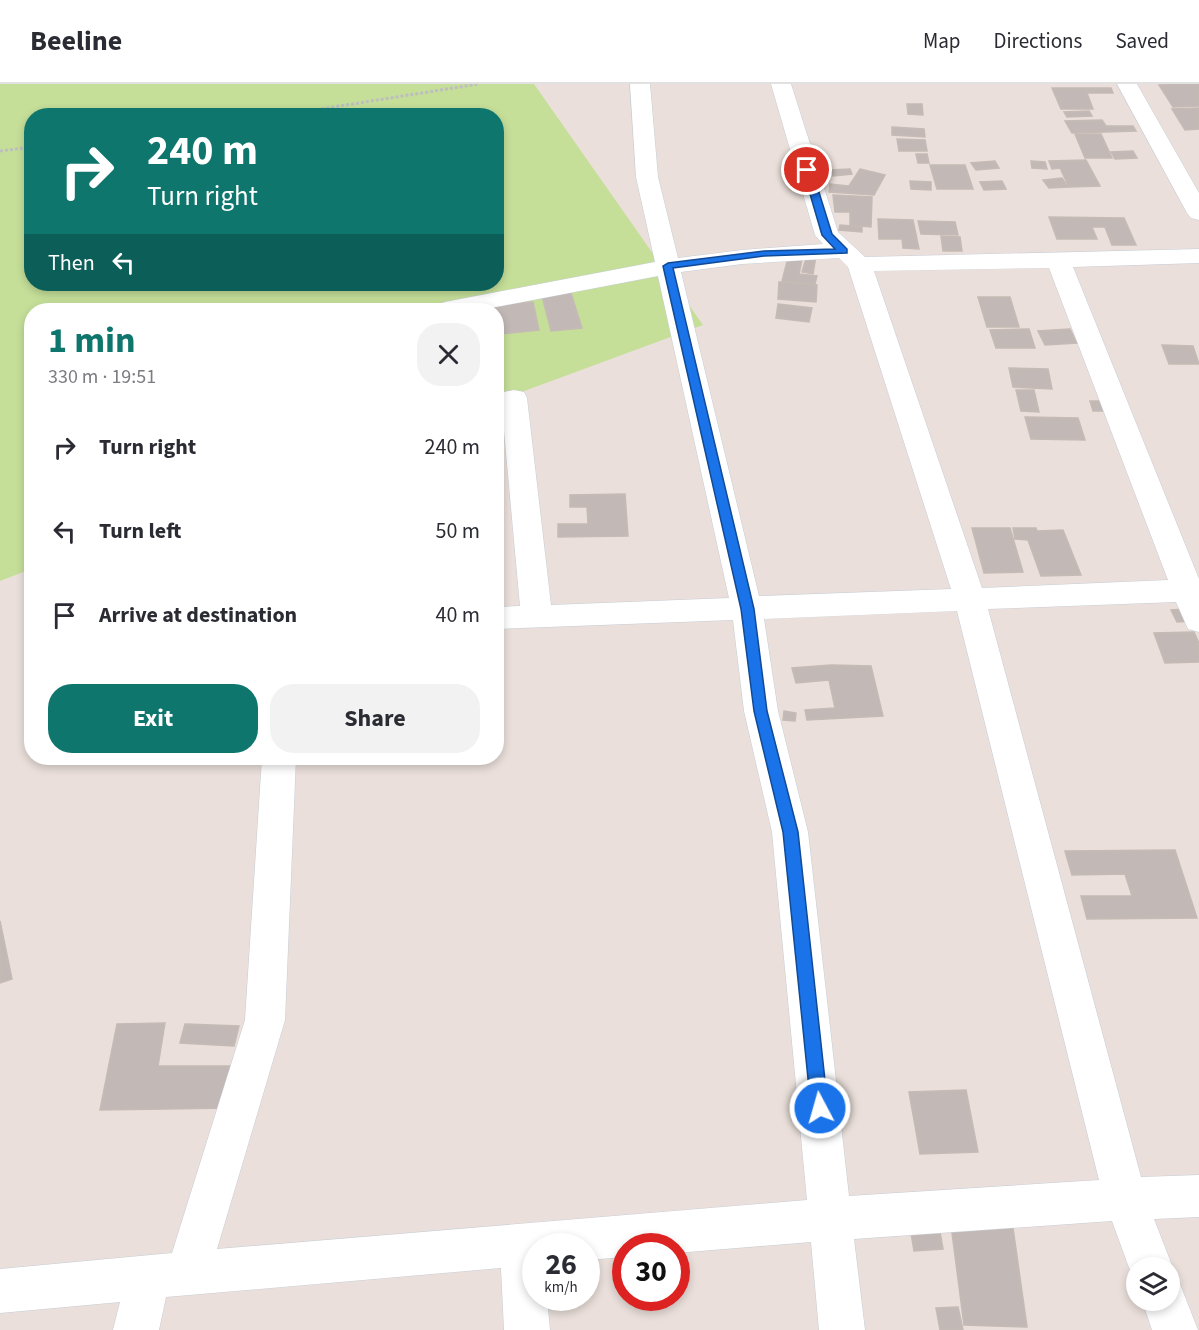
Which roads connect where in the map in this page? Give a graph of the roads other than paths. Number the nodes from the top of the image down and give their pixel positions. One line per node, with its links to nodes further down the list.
1 (640, 84): 8 (street)
2 (781, 84): 6 (street)
3 (1127, 84): 4 (street)
4 (1199, 213)
5 (1199, 256): 7 (street)
6 (851, 257): 7 (street); 8 (street); 12 (street)
7 (1058, 260): 11 (street)
8 (668, 266): 9 (street); 13 (street)
9 (480, 303)
10 (514, 398): 14 (street)
11 (1193, 590): 12 (street); 16 (street)
12 (970, 599): 13 (street); 19 (street)
13 (747, 609): 14 (street); 20 (street)
14 (537, 617): 15 (street)
15 (504, 618)
16 (1199, 621)
17 (279, 765): 24 (street)
18 (1199, 1196): 19 (street)
19 (1125, 1199): 20 (street); 23 (street)
20 (831, 1220): 21 (street); 30 (street)
21 (600, 1238)
22 (522, 1244): 24 (street)
23 (1147, 1257)
24 (168, 1275): 25 (street); 28 (street)
25 (0, 1291)
26 (526, 1311): 29 (street)
27 (1168, 1311): 31 (street)
28 (136, 1330)
29 (527, 1330)
30 (842, 1330)
31 (1175, 1330)

